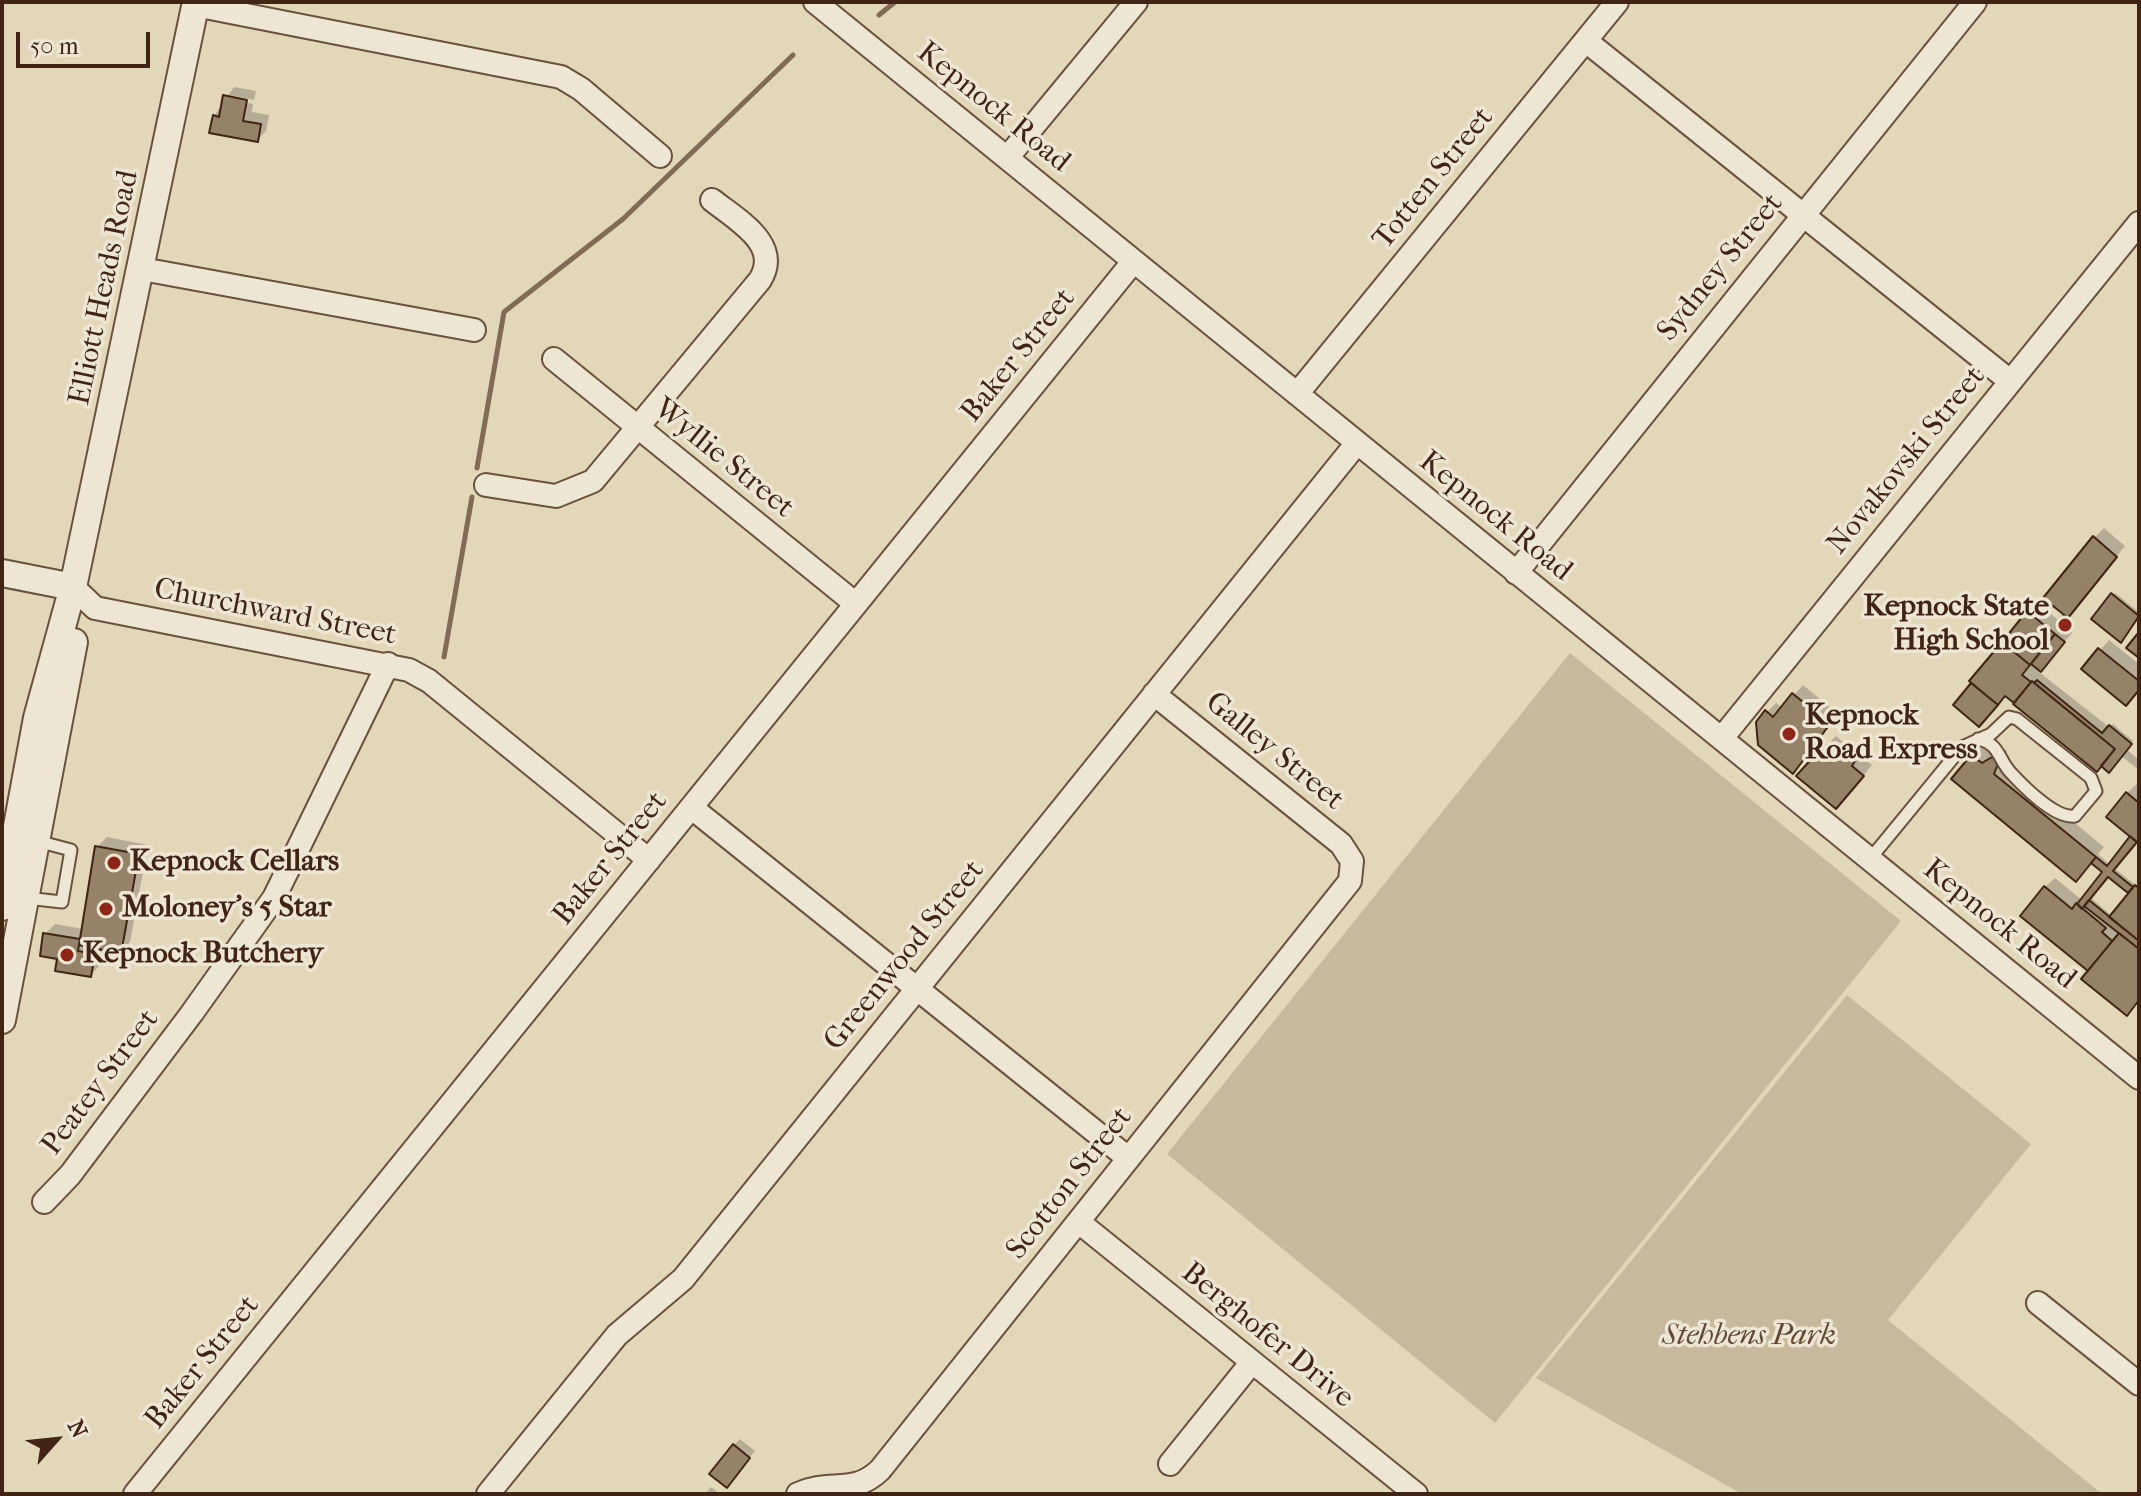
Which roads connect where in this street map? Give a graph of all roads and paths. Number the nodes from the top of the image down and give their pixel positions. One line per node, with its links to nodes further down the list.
1 (815, 2): 8 (street, Kepnock Road)
2 (1136, 2): 8 (street)
3 (1617, 2): 6 (street, Totten Street)
4 (1975, 2): 10 (street, Sydney Street)
5 (196, 3): 7 (street); 13 (street, Elliott Heads Road)
6 (1586, 41): 10 (street); 17 (street, Totten Street)
7 (660, 156)
8 (1007, 158): 12 (street, Kepnock Road)
9 (712, 200): 18 (street)
10 (1802, 214): 16 (street); 22 (street, Sydney Street)
11 (2139, 223): 16 (street, Novakovski Street)
12 (1133, 262): 17 (street, Kepnock Road); 24 (street, Baker Street)
13 (142, 269): 14 (street); 23 (street, Elliott Heads Road)
14 (474, 330)
15 (554, 359): 18 (street, Wyllie Street)
16 (2010, 381): 27 (street, Novakovski Street)
17 (1297, 394): 19 (street, Kepnock Road)
18 (639, 430): 20 (street); 24 (street, Wyllie Street)
19 (1357, 443): 22 (street, Kepnock Road); 26 (street, Greenwood Street)
20 (486, 485)
21 (2, 573): 23 (street)
22 (1516, 573): 27 (street, Kepnock Road)
23 (73, 587): 25 (street, Churchward Street); 30 (street, Elliott Heads Road)
24 (856, 604): 29 (street, Baker Street)
25 (388, 664): 32 (street, Churchward Street); 39 (street, Peatey Street)
26 (1154, 694): 33 (street, Galley Street); 35 (street, Greenwood Street)
27 (1722, 738): 31 (street, Kepnock Road)
28 (1978, 739): 28 (lane); 31 (lane)
29 (692, 808): 32 (street, Baker Street); 35 (street)
30 (18, 844): 34 (street, Elliott Heads Road); 34 (lane)
31 (1870, 859): 37 (street, Kepnock Road)
32 (649, 860): 46 (street, Baker Street)
33 (1352, 861): 38 (street, Scotton Street)
34 (14, 903): 36 (street, Elliott Heads Road)
35 (918, 989): 38 (street); 47 (street, Greenwood Street)
36 (2, 1020)
37 (2139, 1078)
38 (1128, 1158): 40 (street, Scotton Street)
39 (44, 1202)
40 (1080, 1223): 42 (street, Berghofer Drive); 45 (street, Scotton Street)
41 (2038, 1303): 43 (street)
42 (1252, 1362): 44 (street); 49 (street, Berghofer Drive)
43 (2139, 1384)
44 (1170, 1464)
45 (865, 1490): 48 (street, Scotton Street)
46 (135, 1494)
47 (488, 1494)
48 (798, 1494)
49 (1416, 1494)

